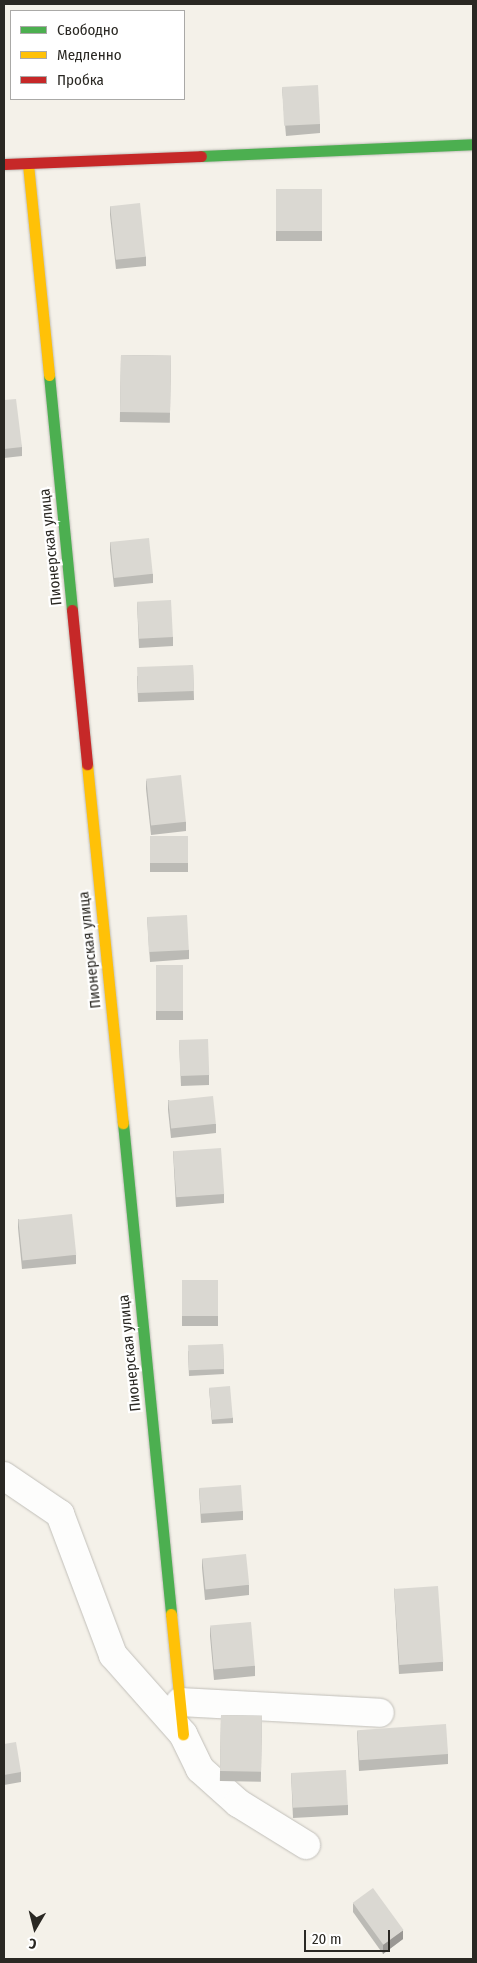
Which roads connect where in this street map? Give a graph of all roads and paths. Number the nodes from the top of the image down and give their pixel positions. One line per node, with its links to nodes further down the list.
1 (473, 144): 3 (street)
2 (4, 164): 3 (street)
3 (28, 164): 5 (street, Пионерская улица)
4 (4, 1476): 7 (street)
5 (180, 1702): 6 (street); 7 (street, Пионерская улица)
6 (380, 1713)
7 (183, 1734): 8 (street)
8 (306, 1844)

